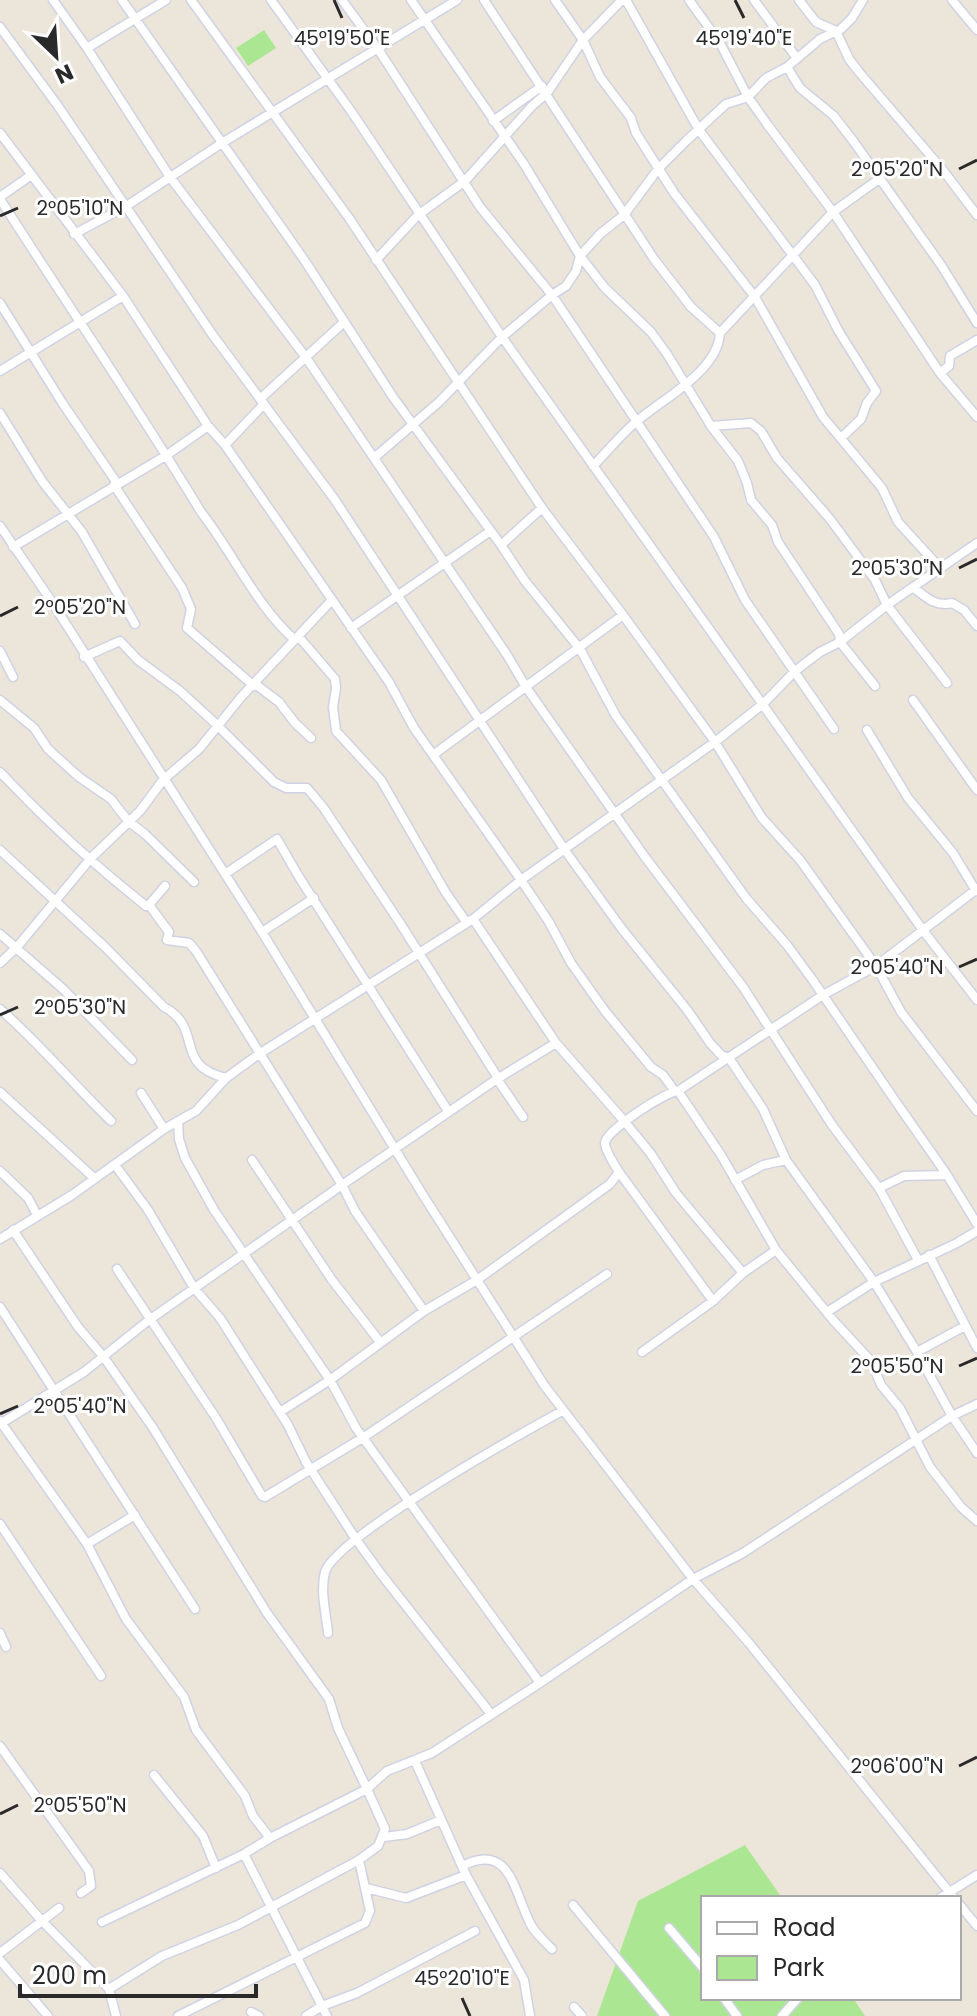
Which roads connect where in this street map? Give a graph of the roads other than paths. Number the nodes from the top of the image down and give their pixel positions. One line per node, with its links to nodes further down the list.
1 (53, 0): 23 (street)
2 (122, 0): 17 (street)
3 (166, 0): 17 (street)
4 (191, 0): 30 (street)
5 (271, 0): 27 (street)
6 (342, 0): 24 (street)
7 (411, 0): 18 (street)
8 (457, 0): 18 (street)
9 (484, 0): 28 (street)
10 (555, 0): 22 (street)
11 (624, 0): 22 (street); 32 (street)
12 (689, 0): 29 (street)
13 (754, 0): 25 (street)
14 (799, 0): 21 (street)
15 (863, 0): 21 (street)
16 (952, 0): 20 (street)
17 (135, 19): 23 (street); 35 (street)
18 (424, 21): 24 (street); 31 (street)
19 (0, 27): 42 (street)
20 (977, 30)
21 (836, 31): 25 (street); 46 (street)
22 (583, 40): 28 (street); 36 (street)
23 (87, 48): 38 (street)
24 (378, 49): 27 (street); 40 (street)
25 (796, 57): 26 (street)
26 (787, 67): 29 (street); 39 (street)
27 (327, 79): 30 (street); 44 (street)
28 (545, 90): 31 (street); 34 (street); 45 (street)
29 (748, 97): 32 (street); 43 (street)
30 (274, 112): 35 (street); 50 (street)
31 (493, 121): 34 (street)
32 (699, 130): 36 (street); 48 (street)
33 (0, 133): 37 (street)
34 (503, 137): 40 (street); 49 (street)
35 (222, 143): 38 (street); 56 (street)
36 (658, 169): 45 (street); 53 (street)
37 (30, 176): 41 (street); 47 (street)
38 (170, 177): 42 (street); 62 (street)
39 (879, 179): 43 (street); 57 (street)
40 (465, 181): 44 (street); 51 (street)
41 (0, 198): 55 (street)
42 (125, 207): 47 (street); 67 (street)
43 (833, 212): 48 (street); 64 (street)
44 (418, 215): 50 (street); 59 (street)
45 (624, 215): 49 (street); 58 (street)
46 (977, 215)
47 (74, 234): 52 (street)
48 (792, 254): 53 (street); 74 (street)
49 (580, 256): 51 (street); 66 (street)
50 (376, 260): 65 (street)
51 (552, 295): 59 (street); 70 (street)
52 (123, 296): 55 (street); 72 (street)
53 (755, 297): 58 (street); 74 (street)
54 (0, 303): 61 (street)
55 (82, 323): 61 (street); 76 (street)
56 (343, 323): 62 (street); 71 (street)
57 (977, 323)
58 (720, 333): 66 (street)
59 (502, 337): 65 (street); 78 (street)
60 (977, 340): 64 (street)
61 (33, 352): 63 (street); 79 (street)
62 (307, 359): 67 (street); 77 (street)
63 (0, 371)
64 (940, 373): 69 (street)
65 (457, 384): 71 (street); 80 (street)
66 (686, 384): 70 (street); 73 (street)
67 (262, 402): 75 (street); 90 (street)
68 (0, 413): 81 (street)
69 (977, 417)
70 (636, 422): 78 (street); 102 (street)
71 (413, 425): 77 (street); 83 (street)
72 (208, 426): 75 (street); 76 (street)
73 (711, 426): 92 (street); 98 (street)
74 (841, 438): 88 (street)
75 (225, 445): 91 (street)
76 (167, 455): 79 (street); 97 (street)
77 (374, 458): 87 (street)
78 (593, 466): 110 (street)
79 (116, 484): 81 (street); 105 (street)
80 (542, 508): 84 (street); 93 (street)
81 (67, 513): 86 (street); 94 (street)
82 (0, 526): 86 (street)
83 (489, 532): 84 (street); 87 (street)
84 (501, 545): 99 (street)
85 (976, 545): 88 (street)
86 (13, 547): 101 (street)
87 (444, 563): 90 (street); 107 (street)
88 (940, 568): 89 (street)
89 (914, 588): 92 (street); 95 (street)
90 (397, 597): 96 (street); 111 (street)
91 (331, 601): 96 (street); 97 (street)
92 (887, 605): 98 (street); 104 (street)
93 (623, 615): 99 (street); 116 (street)
94 (135, 624)
95 (977, 626)
96 (351, 628): 117 (street)
97 (297, 638): 105 (street); 135 (street)
98 (840, 642): 102 (street); 106 (street)
99 (580, 649): 107 (street); 119 (street)
100 (0, 651): 103 (street)
101 (84, 657): 112 (street); 120 (street)
102 (795, 671): 110 (street); 113 (street)
103 (13, 677)
104 (947, 683)
105 (254, 685): 112 (street); 115 (street)
106 (875, 686)
107 (526, 687): 111 (street); 122 (street)
108 (0, 700): 123 (street)
109 (913, 700): 121 (street)
110 (763, 704): 116 (street); 136 (street)
111 (480, 720): 117 (street); 124 (street)
112 (217, 725): 120 (street); 140 (street)
113 (834, 729)
114 (867, 730): 131 (street)
115 (311, 738)
116 (715, 742): 119 (street); 142 (street)
117 (433, 755): 128 (street)
118 (0, 772): 126 (street)
119 (661, 778): 122 (street); 144 (street)
120 (163, 780): 123 (street); 127 (street)
121 (977, 790)
122 (614, 813): 124 (street); 148 (street)
123 (128, 821): 126 (street); 129 (street)
124 (564, 849): 128 (street); 151 (street)
125 (0, 850): 133 (street)
126 (91, 858): 133 (street); 134 (street)
127 (225, 874): 132 (street); 137 (street)
128 (521, 880): 135 (street); 155 (street)
129 (194, 882)
130 (165, 886): 134 (street)
131 (976, 890): 136 (street)
132 (314, 898): 137 (street); 143 (street)
133 (55, 901): 139 (street); 153 (street)
134 (149, 905): 150 (street)
135 (470, 921): 140 (street); 149 (street)
136 (922, 929): 142 (street); 145 (street)
137 (262, 932): 147 (street)
138 (0, 934): 139 (street)
139 (17, 947): 141 (street); 152 (street)
140 (419, 953): 143 (street); 154 (street)
141 (0, 963)
142 (876, 966): 144 (street); 159 (street)
143 (368, 987): 147 (street); 158 (street)
144 (823, 995): 148 (street); 171 (street)
145 (977, 1000)
146 (0, 1009): 161 (street)
147 (316, 1019): 150 (street); 165 (street)
148 (770, 1028): 151 (street); 175 (street)
149 (556, 1043): 154 (street); 163 (street)
150 (259, 1054): 153 (street); 174 (street)
151 (729, 1058): 155 (street); 167 (street)
152 (132, 1060)
153 (226, 1078): 162 (street)
154 (497, 1079): 158 (street); 160 (street)
155 (676, 1091): 163 (street); 173 (street)
156 (0, 1092): 172 (street)
157 (141, 1093): 164 (street)
158 (448, 1111): 165 (street)
159 (977, 1111)
160 (523, 1117)
161 (111, 1121)
162 (178, 1121): 164 (street); 183 (street)
163 (625, 1122): 170 (street); 187 (street)
164 (164, 1129): 168 (street)
165 (396, 1149): 174 (street); 189 (street)
166 (252, 1160): 177 (street)
167 (786, 1160): 173 (street); 190 (street)
168 (115, 1165): 172 (street); 191 (street)
169 (0, 1171): 176 (street)
170 (619, 1172): 189 (street); 192 (street)
171 (947, 1175): 175 (street); 178 (street)
172 (94, 1178): 176 (street)
173 (735, 1180): 182 (street)
174 (342, 1185): 177 (street); 194 (street)
175 (879, 1188): 185 (street)
176 (37, 1215): 179 (street)
177 (292, 1219): 183 (street); 199 (street)
178 (977, 1224)
179 (13, 1230): 181 (street); 203 (street)
180 (977, 1231): 184 (street)
181 (0, 1239)
182 (776, 1250): 187 (street); 195 (street)
183 (243, 1252): 191 (street); 204 (street)
184 (929, 1255): 185 (street); 197 (street)
185 (918, 1260): 190 (street)
186 (117, 1269): 196 (street)
187 (743, 1273): 192 (street)
188 (607, 1274): 198 (street)
189 (477, 1280): 194 (street); 198 (street)
190 (874, 1282): 195 (street); 202 (street)
191 (194, 1288): 196 (street); 208 (street)
192 (713, 1301): 201 (street)
193 (0, 1307): 205 (street)
194 (424, 1311): 199 (street)
195 (827, 1312): 212 (street)
196 (149, 1320): 203 (street); 214 (street)
197 (965, 1326): 200 (street); 202 (street)
198 (513, 1338): 207 (street); 211 (street)
199 (380, 1342): 204 (street)
200 (977, 1348)
201 (642, 1352)
202 (917, 1352): 209 (street)
203 (103, 1356): 205 (street); 232 (street)
204 (330, 1380): 208 (street); 211 (street)
205 (54, 1390): 210 (street); 216 (street)
206 (977, 1404): 209 (street)
207 (562, 1411): 215 (street); 221 (street)
208 (280, 1412): 214 (street)
209 (952, 1416): 212 (street); 213 (street)
210 (1, 1422): 220 (street)
211 (364, 1437): 214 (street); 215 (street)
212 (916, 1439): 217 (street); 221 (street)
213 (977, 1453)
214 (312, 1470): 219 (street)
215 (408, 1503): 219 (street); 227 (street)
216 (135, 1515): 220 (street); 222 (street)
217 (977, 1521)
218 (0, 1524): 226 (street)
219 (355, 1538): 224 (street); 228 (street)
220 (87, 1544): 235 (street)
221 (693, 1579): 227 (street); 244 (street)
222 (195, 1609)
223 (0, 1633): 225 (street)
224 (328, 1633)
225 (6, 1647)
226 (101, 1676)
227 (540, 1683): 228 (street)
228 (491, 1714): 230 (street)
229 (0, 1746): 243 (street)
230 (415, 1761): 232 (street); 233 (street)
231 (154, 1775): 238 (street)
232 (367, 1789): 234 (street); 235 (street)
233 (441, 1820): 234 (street); 239 (street)
234 (384, 1837): 237 (street)
235 (270, 1838): 236 (street)
236 (244, 1854): 238 (street); 247 (street)
237 (359, 1860): 242 (street); 247 (street)
238 (216, 1868): 250 (street)
239 (464, 1870): 242 (street); 254 (street); 268 (street)
240 (0, 1873): 249 (street)
241 (977, 1875): 244 (street)
242 (366, 1888): 256 (street)
243 (81, 1893)
244 (952, 1895)
245 (573, 1905): 270 (street)
246 (961, 1906): 251 (street)
247 (271, 1907): 256 (street); 259 (street)
248 (59, 1908): 249 (street)
249 (42, 1921): 255 (street); 259 (street)
250 (102, 1922)
251 (977, 1926)
252 (669, 1928): 258 (street)
253 (475, 1931): 261 (street)
254 (552, 1949)
255 (0, 1953)
256 (298, 1959): 261 (street); 265 (street)
257 (0, 1960): 263 (street)
258 (701, 1966)
259 (109, 1989): 264 (street)
260 (796, 2000): 271 (street)
261 (322, 2006): 266 (street); 267 (street)
262 (574, 2007): 269 (street)
263 (48, 2016)
264 (116, 2016)
265 (178, 2016)
266 (306, 2016)
267 (327, 2016)
268 (530, 2016)
269 (582, 2016)
270 (665, 2016)
271 (782, 2016)

